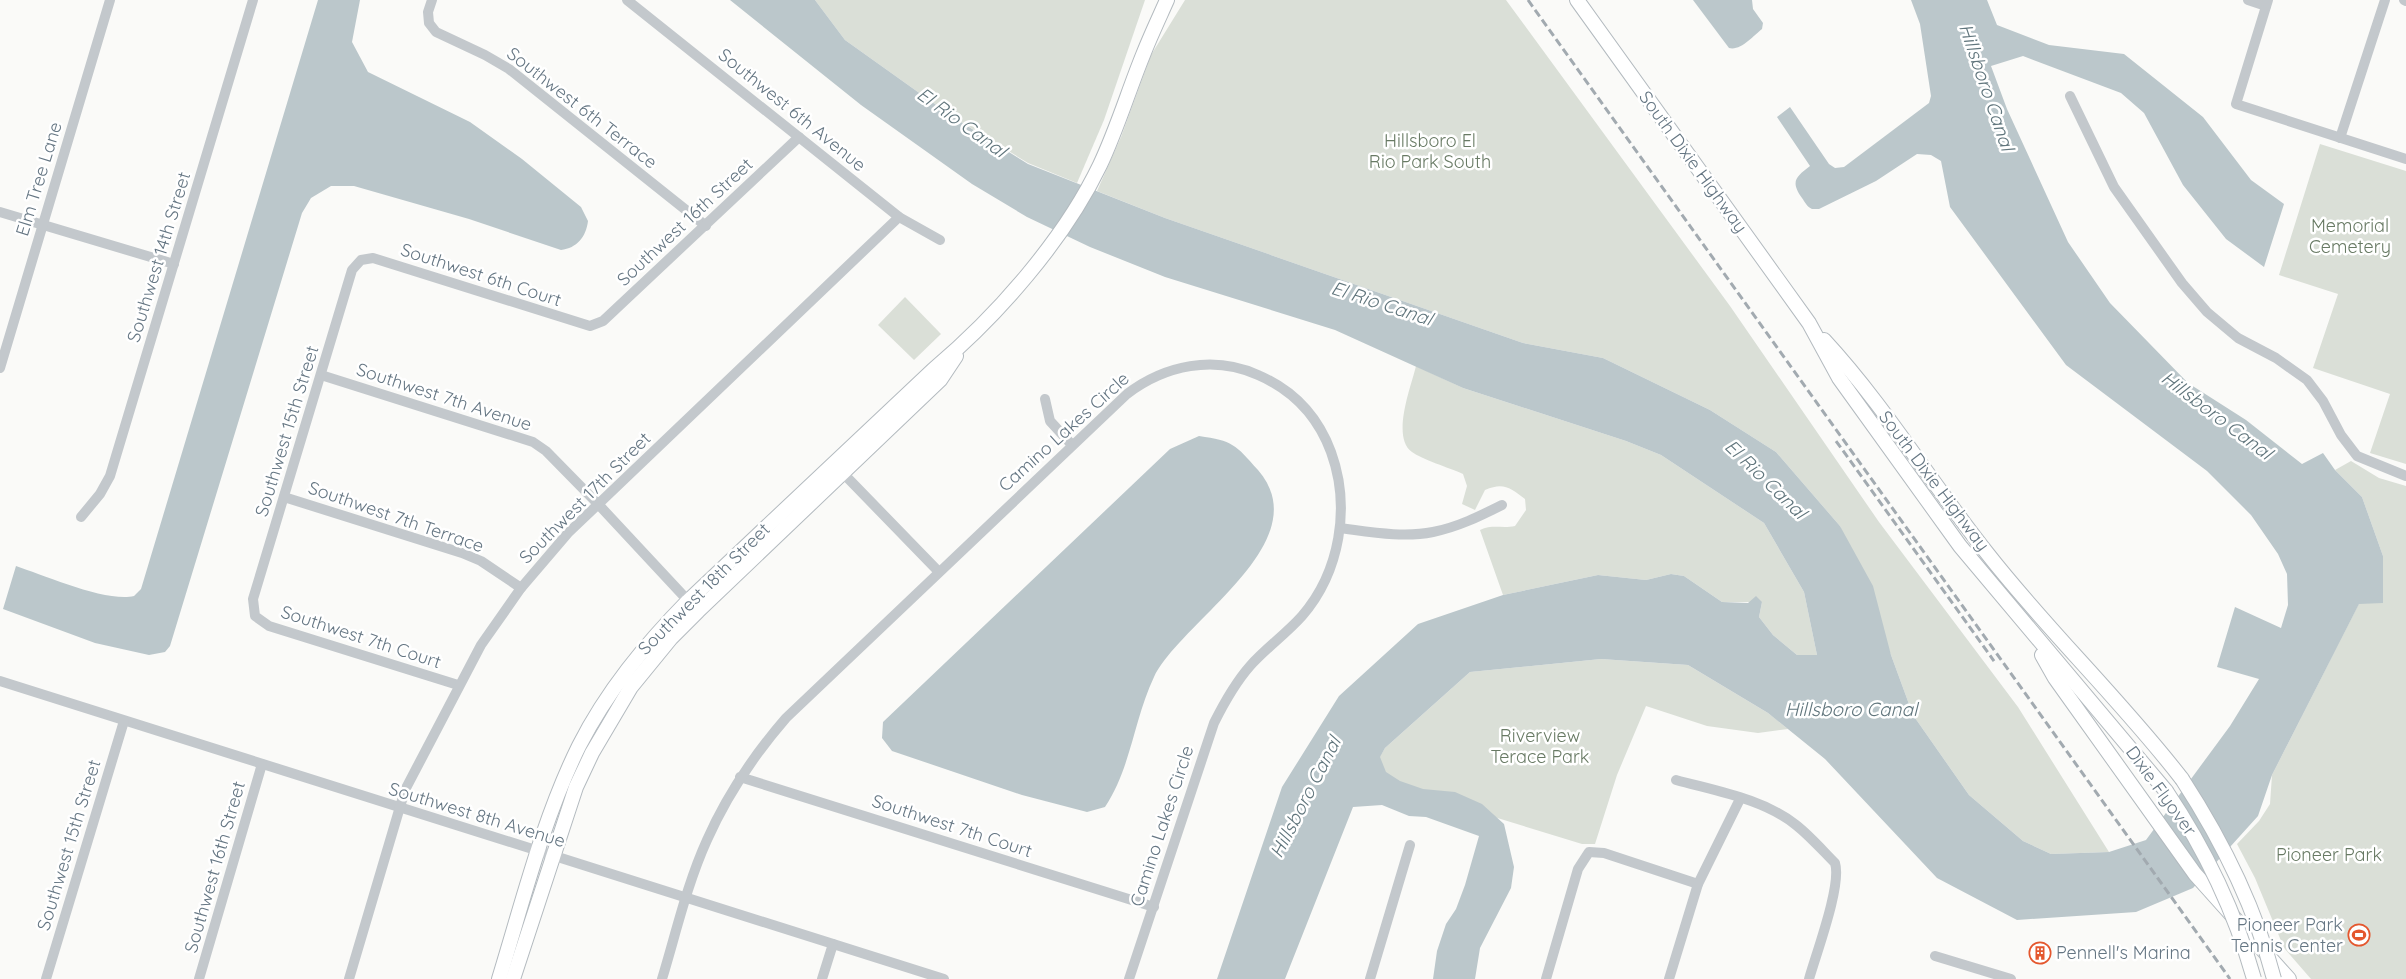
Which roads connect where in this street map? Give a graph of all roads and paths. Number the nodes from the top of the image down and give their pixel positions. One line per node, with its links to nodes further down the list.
1 (110, 0): 18 (street, Elm Tree Lane)
2 (253, 0): 22 (street, Southwest 14th Street)
3 (432, 0): 19 (street, Southwest 6th Terrace)
4 (627, 0): 13 (street, Southwest 6th Avenue)
5 (1158, 0): 11 (main road, Southwest 18th Street)
6 (1167, 0): 11 (main road, Southwest 18th Street)
7 (1577, 0): 23 (main road, South Dixie Highway)
8 (2248, 0): 10 (street)
9 (2385, 0): 14 (street)
10 (2267, 3): 14 (street)
11 (1142, 56): 29 (main road, Southwest 18th Street)
12 (2070, 96): 30 (street)
13 (799, 137): 17 (street, Southwest 6th Avenue); 19 (street, Southwest 16th Street)
14 (2340, 138): 15 (street)
15 (2406, 160)
16 (0, 212): 18 (street)
17 (899, 217): 20 (street, Southwest 6th Avenue); 32 (street, Southwest 17th Street)
18 (43, 225): 22 (street); 25 (street, Elm Tree Lane)
19 (706, 226): 24 (street, Southwest 16th Street)
20 (940, 240)
21 (361, 260): 24 (street, Southwest 6th Court); 26 (street, Southwest 15th Street)
22 (174, 264): 34 (street, Southwest 14th Street)
23 (1809, 324): 40 (main road, South Dixie Highway); 41 (main road, South Dixie Highway)
24 (590, 326)
25 (0, 368)
26 (321, 375): 31 (street, Southwest 15th Street); 32 (street, Southwest 7th Avenue)
27 (1045, 399): 28 (street)
28 (1072, 445): 35 (street, Camino Lakes Circle); 36 (street, Camino Lakes Circle)
29 (838, 468): 36 (street); 38 (main road, Southwest 18th Street)
30 (2406, 476)
31 (284, 497): 37 (street, Southwest 7th Terrace); 39 (street, Southwest 15th Street)
32 (598, 504): 37 (street, Southwest 17th Street); 38 (street, Southwest 7th Avenue)
33 (1502, 505): 35 (street)
34 (81, 517)
35 (1340, 528): 54 (street, Camino Lakes Circle)
36 (938, 571): 46 (street, Camino Lakes Circle)
37 (521, 588): 43 (street, Southwest 17th Street)
38 (693, 606): 51 (main road, Southwest 18th Street)
39 (255, 616): 43 (street, Southwest 7th Court)
40 (2027, 628): 41 (main road); 71 (main road, Dixie Flyover, bridge); 73 (main road)
41 (2059, 639): 72 (main road, Dixie Flyover, bridge)
42 (0, 681): 44 (street, Southwest 8th Avenue)
43 (458, 686): 49 (street, Southwest 17th Street)
44 (124, 721): 45 (street, Southwest 8th Avenue); 57 (street, Southwest 15th Street)
45 (262, 764): 49 (street, Southwest 8th Avenue); 58 (street, Southwest 16th Street)
46 (740, 777): 53 (street, Camino Lakes Circle); 54 (street, Southwest 7th Court)
47 (1676, 780): 48 (street)
48 (1740, 798): 52 (street); 69 (street)
49 (400, 808): 51 (street, Southwest 8th Avenue); 59 (street, Southwest 17th Street)
50 (1410, 845): 66 (street)
51 (546, 853): 53 (street, Southwest 8th Avenue); 60 (main road, Southwest 18th Street); 61 (main road, Southwest 18th Street)
52 (1698, 884): 67 (street); 68 (street)
53 (686, 898): 55 (street, Southwest 8th Avenue); 62 (street, Camino Lakes Circle)
54 (1154, 907): 65 (street, Camino Lakes Circle)
55 (833, 944): 63 (street); 64 (street, Southwest 8th Avenue)
56 (1935, 956): 70 (street)
57 (46, 979)
58 (199, 979)
59 (349, 979)
60 (499, 979)
61 (514, 979)
62 (662, 979)
63 (822, 979)
64 (944, 979)
65 (1129, 979)
66 (1370, 979)
67 (1546, 979)
68 (1670, 979)
69 (1809, 979)
70 (2011, 979)
71 (2254, 979)
72 (2274, 979)
73 (2289, 979)

